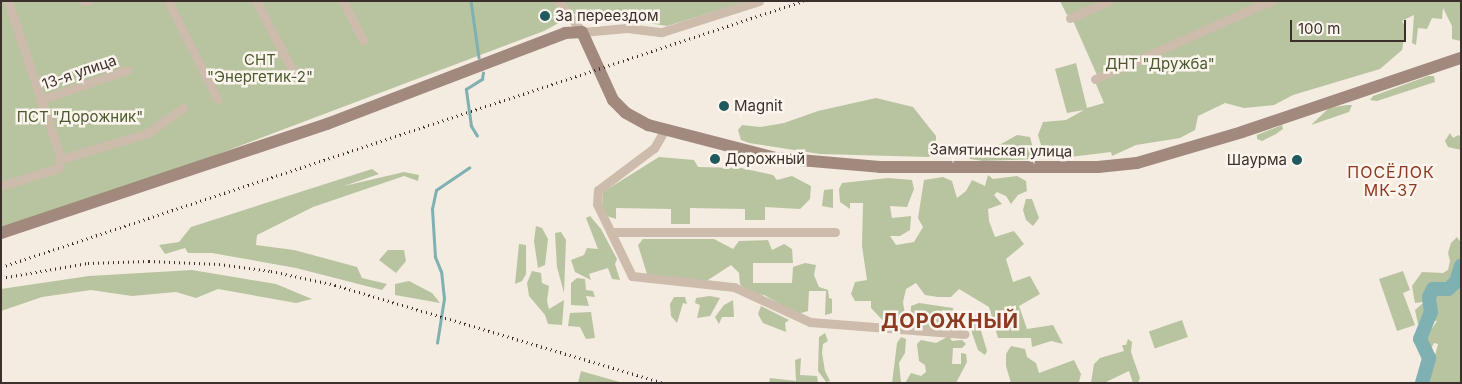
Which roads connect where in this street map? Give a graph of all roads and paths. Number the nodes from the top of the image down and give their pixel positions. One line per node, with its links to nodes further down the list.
1 (8, 1): 16 (street)
2 (168, 1): 17 (street)
3 (256, 1): 14 (street)
4 (343, 1): 11 (street)
5 (558, 1): 10 (street)
6 (759, 1): 10 (street)
7 (1109, 1): 9 (street)
8 (1270, 1): 15 (street)
9 (1070, 18)
10 (582, 32): 19 (street, Замятинская улица); 24 (street)
11 (363, 40)
12 (1461, 58): 19 (street, Замятинская улица)
13 (128, 70): 16 (street, 13-я улица)
14 (292, 70)
15 (1095, 79)
16 (40, 100): 20 (street)
17 (217, 100)
18 (183, 108): 20 (street)
19 (664, 130): 22 (street)
20 (61, 159): 21 (street)
21 (1, 186)
22 (611, 232): 23 (street); 25 (street)
23 (835, 232)
24 (1, 233)
25 (965, 334)

